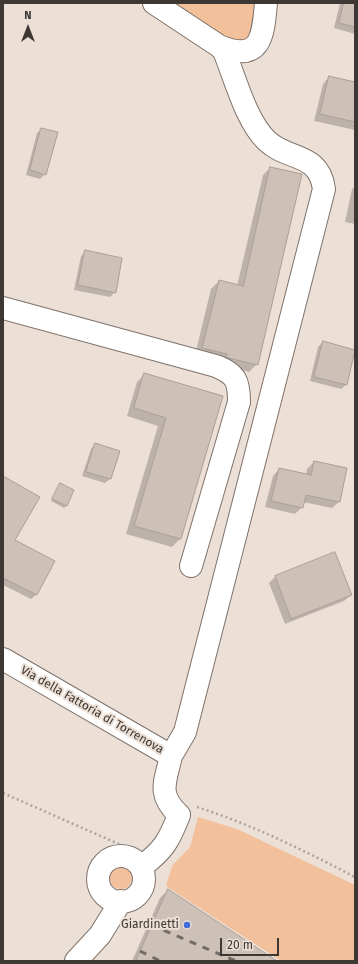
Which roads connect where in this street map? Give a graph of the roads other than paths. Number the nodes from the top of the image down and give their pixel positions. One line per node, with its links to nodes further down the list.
1 (154, 3): 3 (street)
2 (266, 3): 3 (street)
3 (219, 46): 7 (street)
4 (3, 308): 5 (street)
5 (191, 566)
6 (3, 659): 7 (street, Via della Fattoria di Torrenova)
7 (171, 756): 8 (street, Via della Fattoria di Torrenova)
8 (141, 867): 9 (street); 9 (street)
9 (120, 901): 10 (street)
10 (76, 961)

